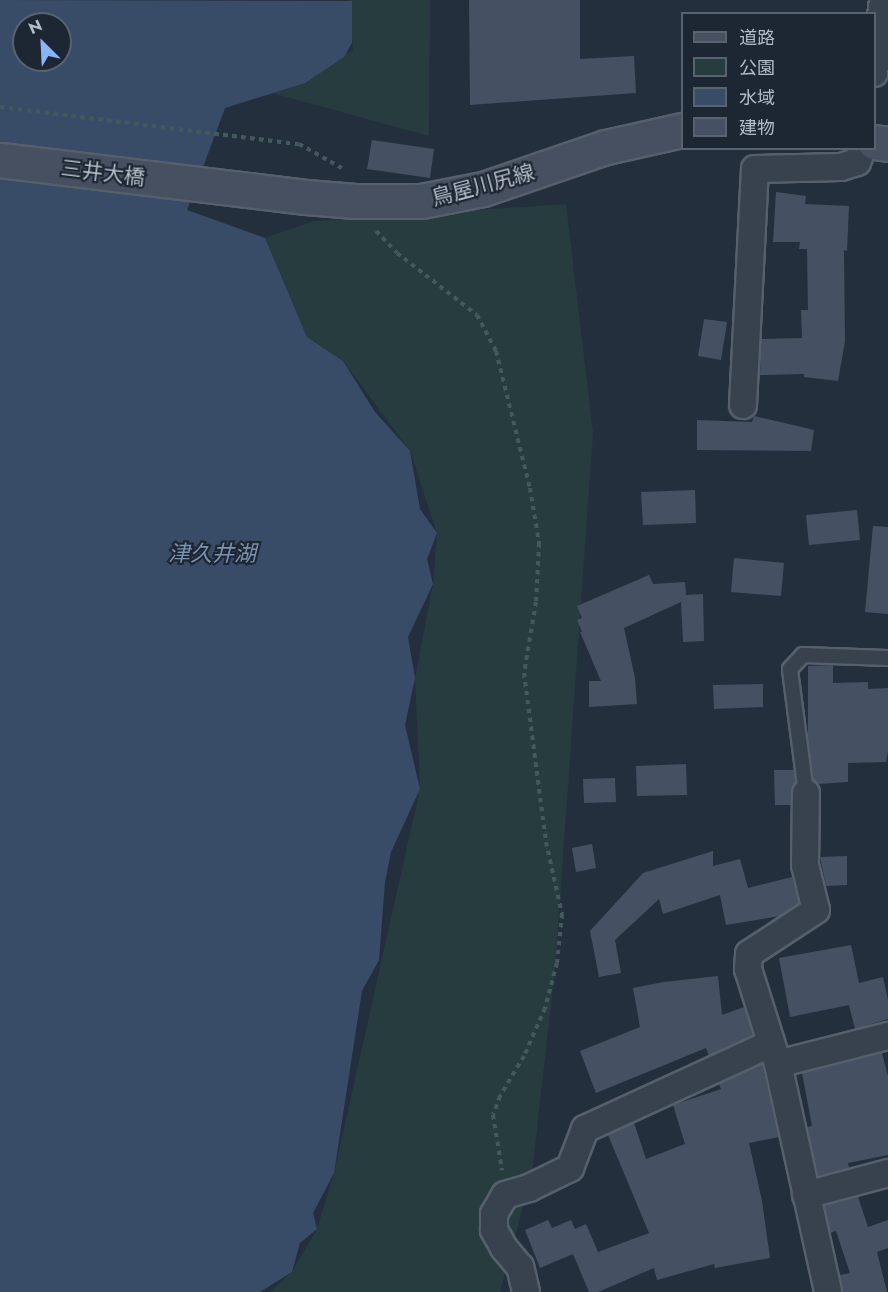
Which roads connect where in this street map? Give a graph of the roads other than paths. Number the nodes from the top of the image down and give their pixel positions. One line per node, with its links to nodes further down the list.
1 (883, 0): 2 (street)
2 (876, 57)
3 (681, 130): 6 (main road, 鳥屋川尻線)
4 (862, 150): 7 (street)
5 (0, 160): 6 (main road, 三井大橋)
6 (207, 186)
7 (743, 405)
8 (888, 658): 9 (lane)
9 (806, 793): 11 (street)
10 (888, 1036): 11 (street)
11 (774, 1054): 13 (street); 14 (street)
12 (888, 1173): 13 (street)
13 (806, 1195): 15 (street)
14 (526, 1292)
15 (828, 1292)

